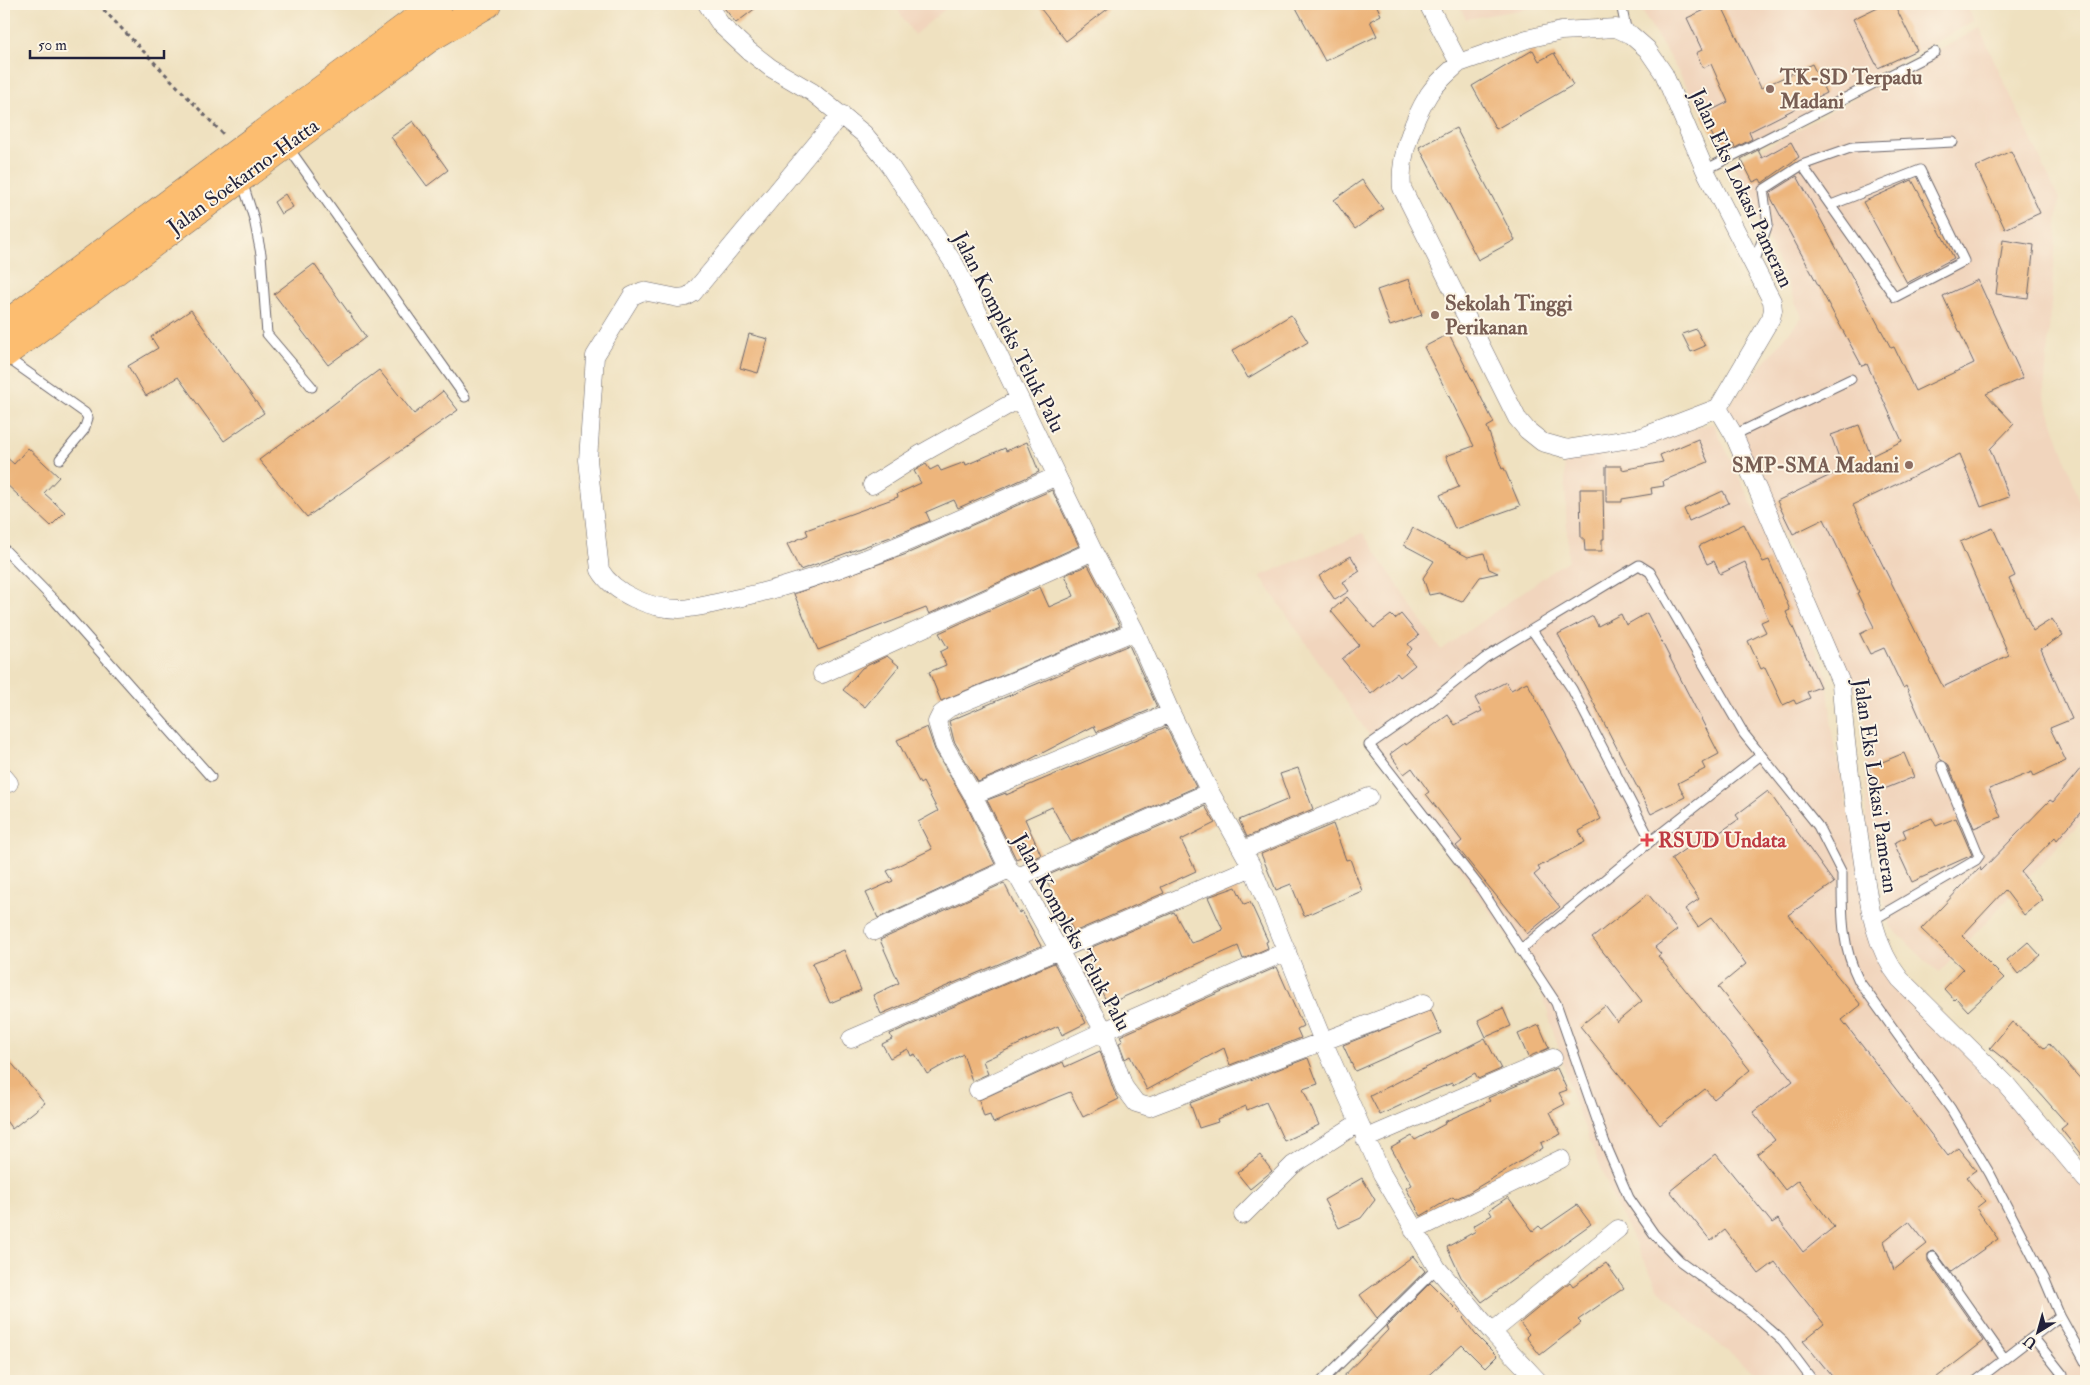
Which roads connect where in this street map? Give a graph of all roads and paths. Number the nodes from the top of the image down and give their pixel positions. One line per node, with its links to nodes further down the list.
1 (98, 4): 13 (path)
2 (437, 4): 13 (main road, Jalan Soekarno-Hatta)
3 (487, 4): 12 (main road, Jalan Soekarno-Hatta)
4 (707, 4): 10 (street, Jalan Kompleks Teluk Palu)
5 (1428, 4): 9 (street)
6 (1621, 4): 7 (lane)
7 (1627, 33): 9 (street, Jalan Eks Lokasi Pameran); 15 (street, Jalan Eks Lokasi Pameran)
8 (1935, 52): 15 (lane)
9 (1459, 62): 24 (street, Jalan Eks Lokasi Pameran)
10 (842, 114): 23 (street, Jalan Kompleks Teluk Palu); 27 (street)
11 (1953, 142): 14 (lane)
12 (286, 145): 13 (main road, Jalan Soekarno-Hatta); 22 (lane)
13 (237, 162): 18 (main road, Jalan Soekarno-Hatta); 19 (main road, Jalan Soekarno-Hatta); 21 (lane)
14 (1802, 165): 16 (lane); 17 (lane)
15 (1705, 170): 17 (street, Jalan Eks Lokasi Pameran)
16 (1831, 205): 16 (lane)
17 (1754, 263): 24 (street, Jalan Eks Lokasi Pameran)
18 (4, 326)
19 (4, 354): 26 (lane)
20 (1851, 379): 25 (lane)
21 (312, 387)
22 (465, 398)
23 (1019, 399): 27 (street, Jalan Kompleks Teluk Palu); 28 (street)
24 (1718, 408): 25 (street, Jalan Eks Lokasi Pameran)
25 (1734, 435): 45 (street, Jalan Eks Lokasi Pameran)
26 (60, 459)
27 (1057, 476): 30 (street, Jalan Kompleks Teluk Palu)
28 (872, 485)
29 (4, 550): 37 (lane)
30 (1093, 551): 32 (street, Jalan Kompleks Teluk Palu); 33 (street)
31 (1532, 630): 35 (lane); 41 (lane); 48 (lane)
32 (1135, 631): 34 (street, Jalan Kompleks Teluk Palu); 39 (street, Jalan Kompleks Teluk Palu)
33 (822, 674)
34 (1171, 713): 38 (street, Jalan Kompleks Teluk Palu); 39 (street)
35 (1761, 755): 41 (lane); 64 (lane)
36 (1942, 766): 45 (lane)
37 (211, 777)
38 (1210, 792): 42 (street, Jalan Kompleks Teluk Palu); 44 (street)
39 (973, 795): 44 (street, Jalan Kompleks Teluk Palu)
40 (1369, 798): 42 (street)
41 (1651, 841): 48 (lane)
42 (1243, 850): 43 (street, Jalan Kompleks Teluk Palu)
43 (1252, 867): 47 (street); 49 (street, Jalan Kompleks Teluk Palu)
44 (1014, 873): 46 (street); 47 (street, Jalan Kompleks Teluk Palu)
45 (1873, 920): 58 (street, Jalan Eks Lokasi Pameran)
46 (874, 931)
47 (1059, 950): 51 (street, Jalan Kompleks Teluk Palu); 52 (street)
48 (1520, 950): 72 (lane)
49 (1287, 951): 51 (street); 53 (street, Jalan Kompleks Teluk Palu)
50 (1424, 1003): 53 (street)
51 (1104, 1031): 53 (street, Jalan Kompleks Teluk Palu); 55 (street)
52 (851, 1039)
53 (1323, 1041): 56 (street, Jalan Kompleks Teluk Palu)
54 (1553, 1058): 56 (street)
55 (978, 1090)
56 (1362, 1131): 59 (street); 61 (street, Jalan Kompleks Teluk Palu)
57 (1561, 1159): 61 (street)
58 (2086, 1180)
59 (1243, 1214)
60 (1618, 1229): 65 (street)
61 (1414, 1231): 63 (street, Jalan Kompleks Teluk Palu)
62 (1933, 1257): 67 (lane)
63 (1437, 1268): 65 (street, Jalan Kompleks Teluk Palu); 70 (lane)
64 (2060, 1316): 66 (lane); 68 (lane)
65 (1492, 1332): 71 (street, Jalan Kompleks Teluk Palu)
66 (2033, 1336): 67 (lane); 69 (lane)
67 (2004, 1358): 73 (lane)
68 (2086, 1363)
69 (2065, 1378): 74 (lane)
70 (1322, 1381)
71 (1538, 1381)
72 (1813, 1381)
73 (1976, 1381)
74 (2055, 1381)

